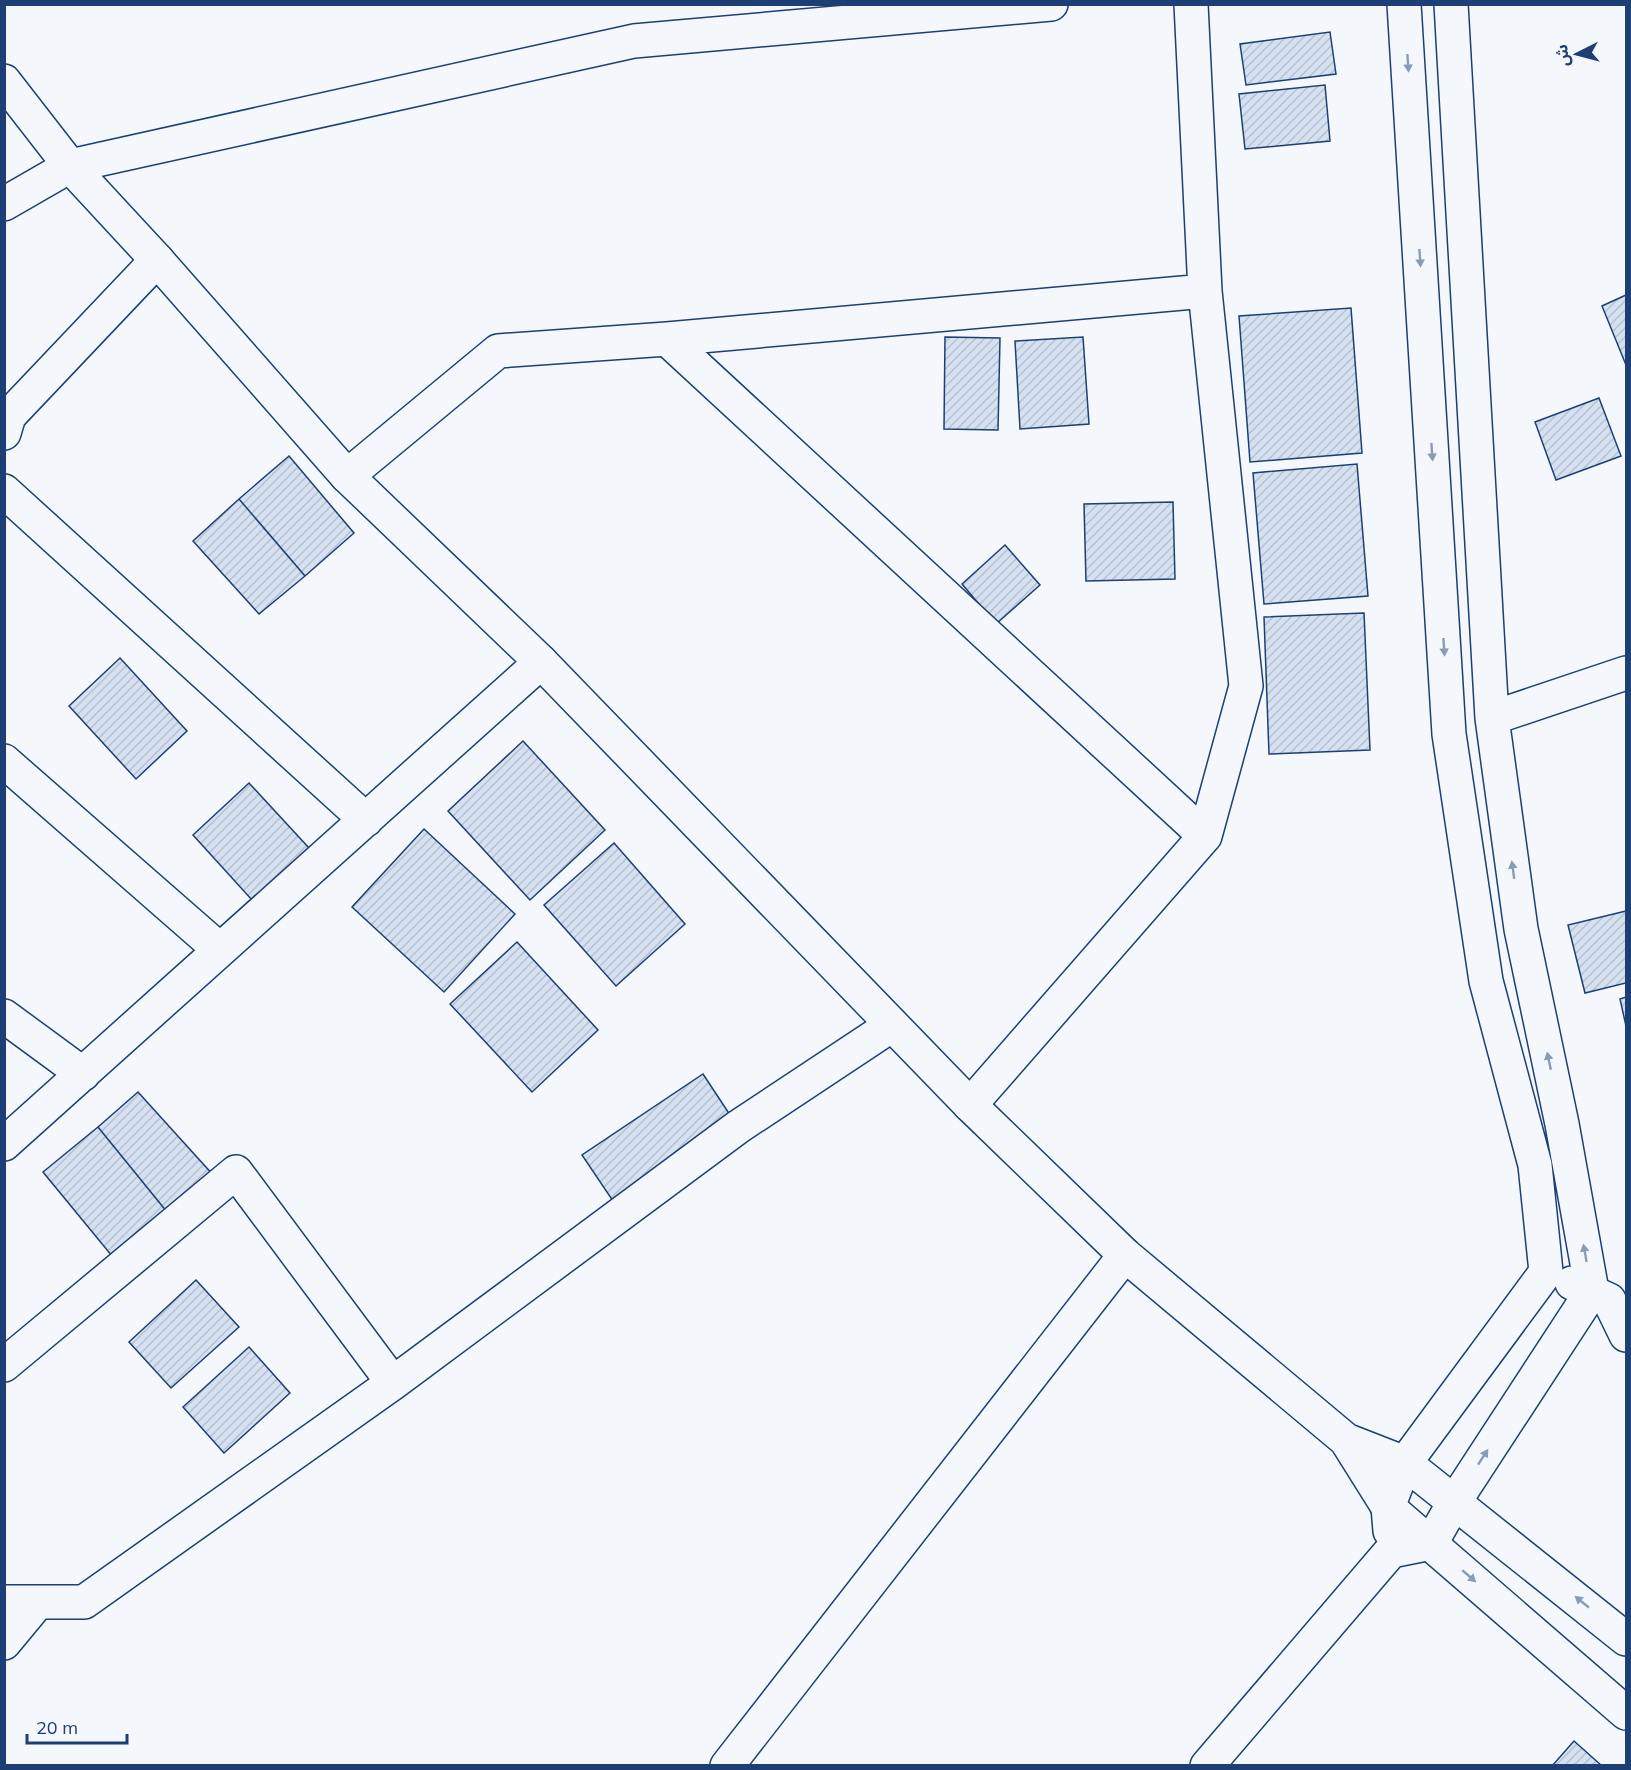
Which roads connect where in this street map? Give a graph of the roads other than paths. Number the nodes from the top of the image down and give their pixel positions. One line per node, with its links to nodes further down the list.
1 (1051, 4): 6 (street)
2 (1191, 4): 9 (street)
3 (1404, 4): 27 (street, one-way to 27)
4 (1451, 4): 16 (street)
5 (4, 81): 6 (street)
6 (70, 166): 7 (street); 8 (street)
7 (4, 204)
8 (158, 260): 11 (street); 12 (street)
9 (1204, 291): 10 (street); 19 (street)
10 (667, 339): 12 (street); 19 (street)
11 (4, 433)
12 (347, 476): 14 (street)
13 (4, 491): 18 (street)
14 (541, 662): 18 (street); 22 (street)
15 (1626, 673): 16 (street)
16 (1492, 718): 28 (street, one-way to 16)
17 (4, 761): 20 (street)
18 (366, 820): 20 (street)
19 (1205, 836): 24 (street)
20 (220, 950): 23 (street)
21 (4, 1016): 23 (street)
22 (892, 1025): 24 (street); 31 (street)
23 (83, 1074): 25 (street)
24 (970, 1105): 26 (street)
25 (4, 1144)
26 (1125, 1255): 32 (street); 43 (street)
27 (1546, 1272): 28 (street); 33 (street)
28 (1609, 1294): 29 (street); 34 (street, one-way to 28)
29 (1626, 1335)
30 (4, 1365): 31 (street)
31 (393, 1383): 39 (street)
32 (1346, 1440): 33 (street); 35 (street)
33 (1405, 1463): 34 (street); 35 (street)
34 (1455, 1501): 36 (street); 40 (street, one-way to 34)
35 (1388, 1507): 36 (street); 37 (street)
36 (1431, 1543): 37 (street); 42 (street, one-way to 42)
37 (1391, 1551): 44 (street)
38 (4, 1602): 39 (street)
39 (38, 1602): 41 (street)
40 (1626, 1639)
41 (4, 1643)
42 (1626, 1713)
43 (727, 1766)
44 (1206, 1766)

